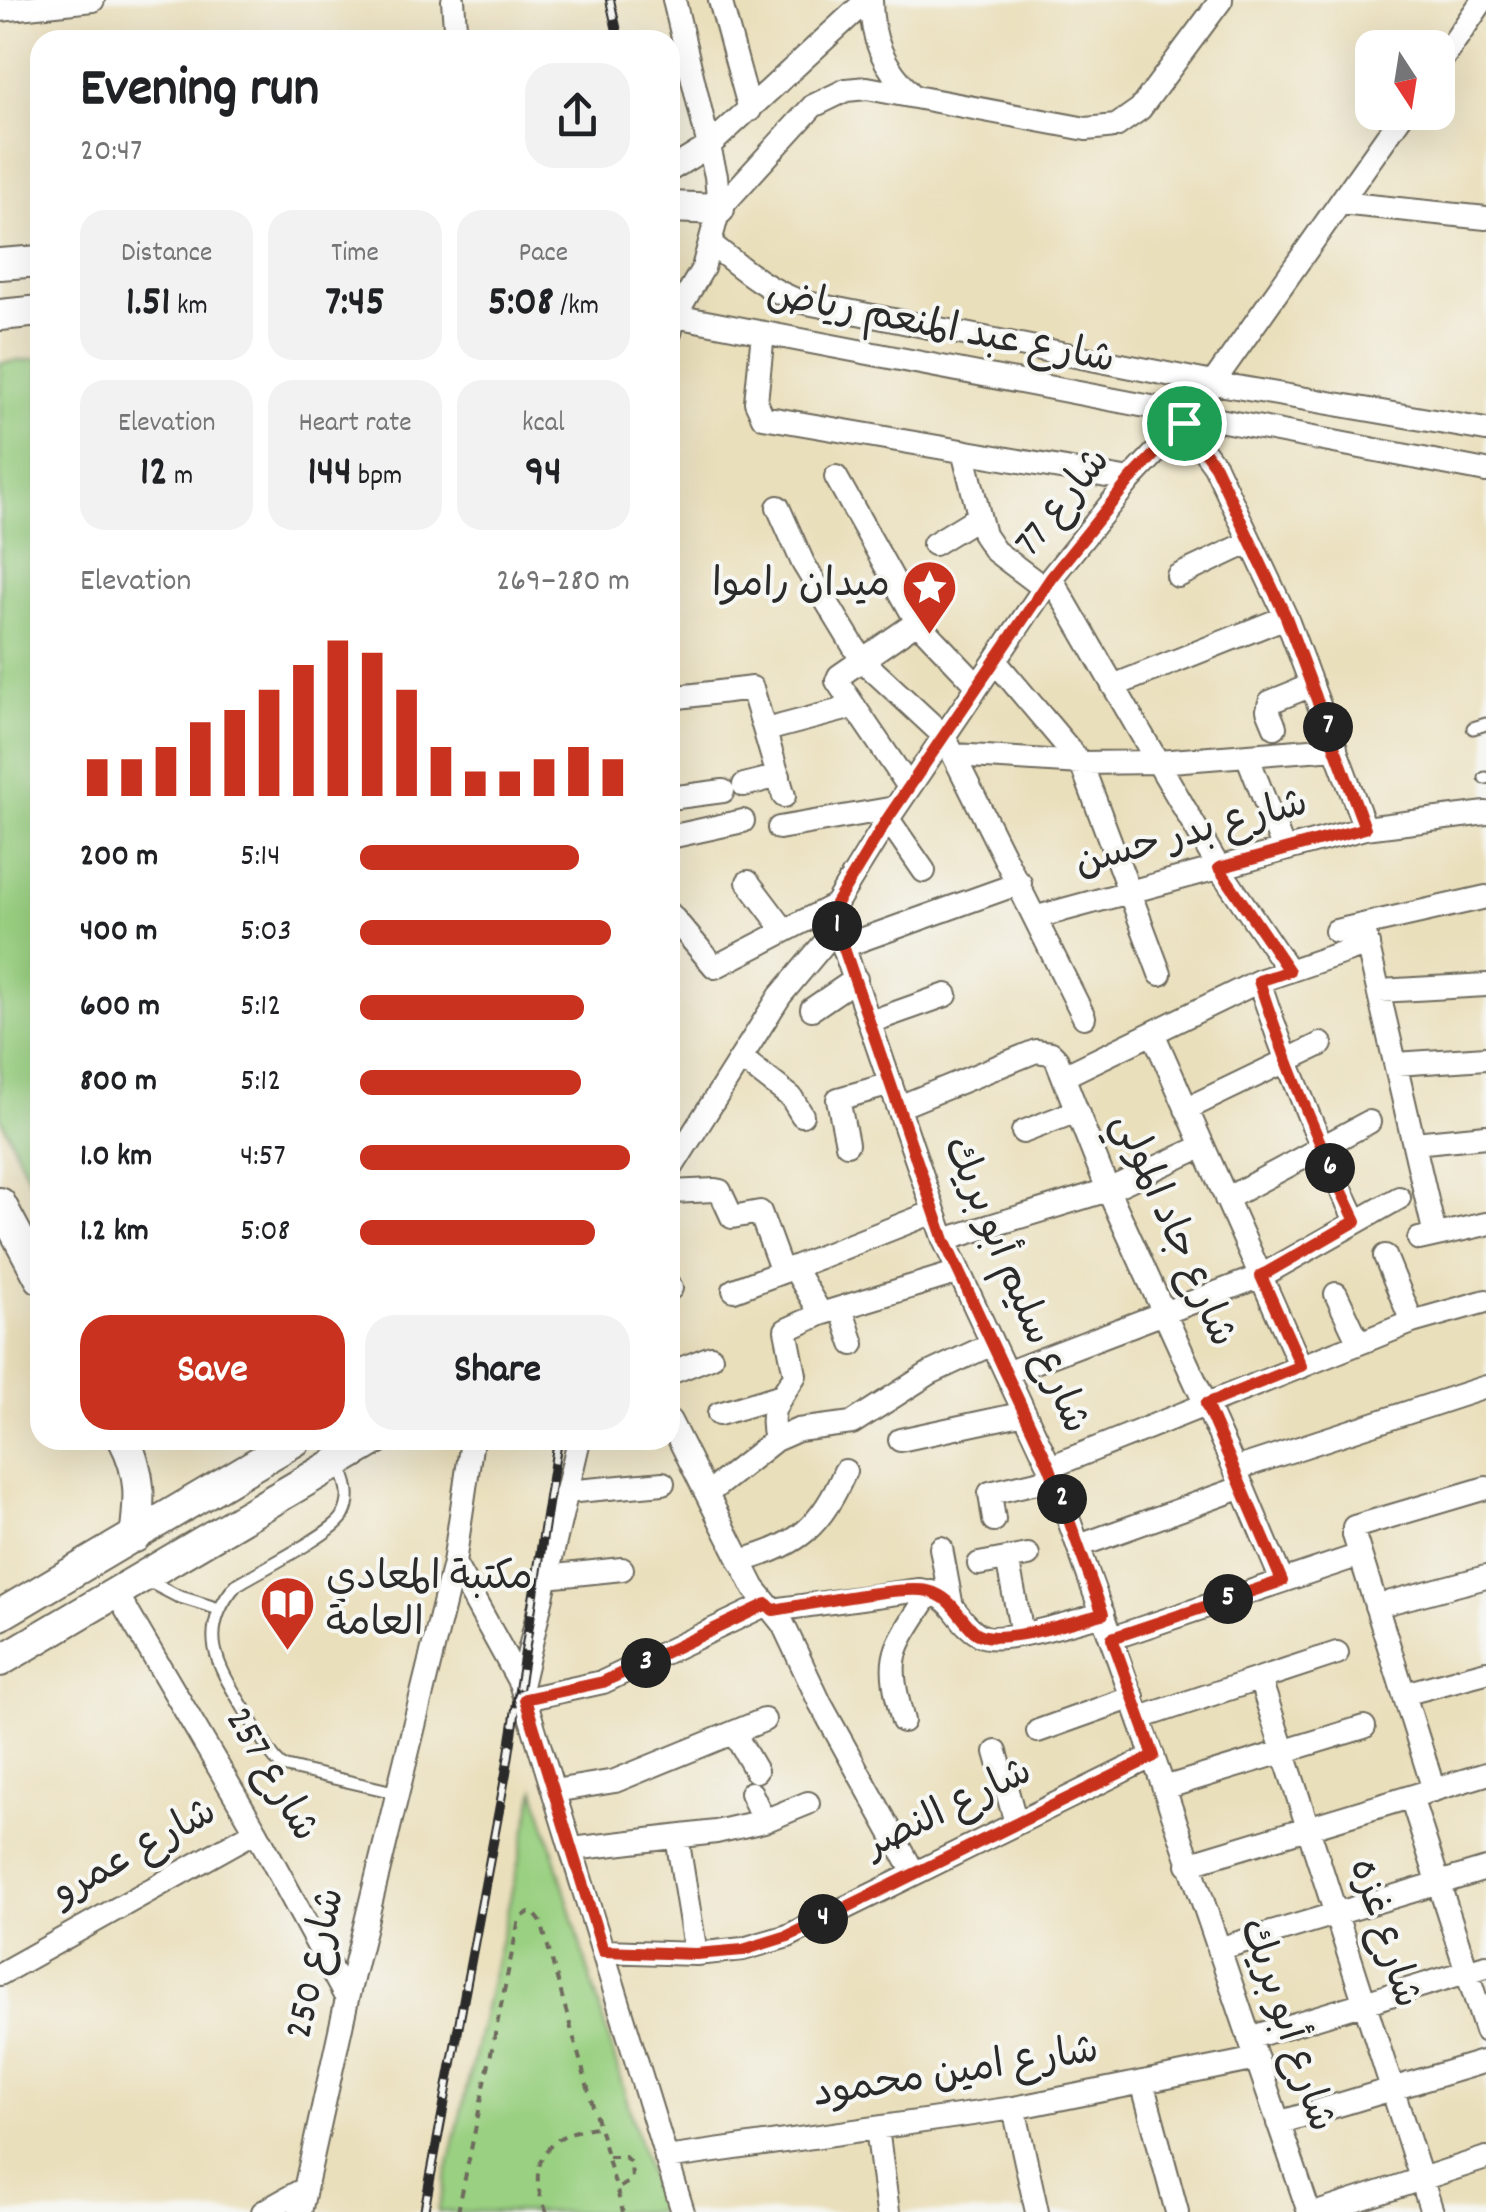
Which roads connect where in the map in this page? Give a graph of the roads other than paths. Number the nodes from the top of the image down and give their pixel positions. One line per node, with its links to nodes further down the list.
1 (89, 0): 8 (street)
2 (453, 0): 9 (street)
3 (674, 0): 14 (street)
4 (720, 0): 12 (street)
5 (869, 0): 11 (street); 12 (street)
6 (1221, 0): 11 (street)
7 (1483, 0): 10 (street)
8 (0, 10)
9 (455, 30)
10 (1455, 40)
11 (912, 95): 18 (street)
12 (750, 110): 14 (street)
13 (1391, 130): 16 (street, شارع 77)
14 (708, 146): 15 (street); 18 (street)
15 (680, 164)
16 (1340, 203): 19 (street); 28 (street, شارع 77)
17 (680, 207): 18 (street)
18 (718, 209): 20 (street)
19 (1486, 218)
20 (710, 242): 23 (street); 28 (street, شارع عبد المنعم رياض)
21 (30, 262): 22 (street)
22 (0, 264)
23 (680, 307)
24 (30, 312): 25 (street)
25 (0, 314)
26 (680, 322): 27 (street, شارع عبد المنعم رياض)
27 (763, 333): 29 (street, شارع عبد المنعم رياض); 31 (street)
28 (1213, 383): 29 (street, شارع 77); 30 (street, شارع عبد المنعم رياض)
29 (1186, 420): 32 (street, شارع عبد المنعم رياض); 34 (street, شارع 77); 37 (street)
30 (1486, 430)
31 (963, 451): 34 (street); 36 (street)
32 (1486, 472)
33 (836, 477): 42 (street)
34 (1130, 480): 40 (street, شارع 77)
35 (778, 507): 43 (street)
36 (978, 517): 38 (street); 40 (street)
37 (1250, 542): 39 (street); 41 (street)
38 (934, 544)
39 (1178, 576)
40 (1048, 583): 44 (street, شارع 77); 47 (street)
41 (1286, 617): 45 (street); 47 (street)
42 (917, 622): 43 (street); 46 (street)
43 (862, 660): 49 (street); 54 (street)
44 (994, 661): 46 (street, شارع 77); 58 (street)
45 (1312, 685): 51 (street); 55 (street)
46 (978, 686): 54 (street, شارع 77)
47 (1114, 686): 57 (street)
48 (680, 697): 53 (street)
49 (853, 707): 53 (street); 59 (street)
50 (1486, 724): 52 (lane)
51 (1275, 727)
52 (1472, 728)
53 (766, 730): 60 (street)
54 (950, 746): 58 (street); 59 (street, شارع 77); 71 (street)
55 (1336, 748): 56 (street); 65 (street)
56 (1247, 755): 57 (street); 67 (street)
57 (1158, 762): 58 (street); 68 (street)
58 (1082, 763): 72 (street)
59 (909, 787): 61 (street, شارع 77)
60 (680, 796)
61 (891, 814): 64 (street); 69 (street); 76 (street, شارع 77)
62 (1486, 814): 65 (street, شارع بدر حسن)
63 (743, 821): 66 (street)
64 (779, 828)
65 (1365, 828): 67 (street, شارع بدر حسن)
66 (680, 835)
67 (1284, 850): 68 (street, شارع بدر حسن)
68 (1219, 868): 72 (street, شارع بدر حسن); 80 (street)
69 (924, 872)
70 (748, 882): 78 (street)
71 (1020, 883): 74 (street); 76 (street)
72 (1130, 892): 74 (street, شارع بدر حسن); 81 (street)
73 (1486, 897): 79 (street)
74 (1036, 918): 88 (street)
75 (680, 926): 78 (street)
76 (839, 926): 78 (street); 82 (street, شارع سليم أبو بريك); 92 (street, شارع 77)
77 (1336, 931): 79 (street)
78 (785, 932)
79 (1366, 934): 80 (street); 85 (street)
80 (1289, 971): 83 (street)
81 (1160, 974)
82 (856, 979): 87 (street); 89 (street, شارع سليم أبو بريك)
83 (1259, 981): 90 (street); 94 (street)
84 (1486, 984): 85 (street)
85 (1378, 990): 95 (street)
86 (946, 994): 89 (street)
87 (812, 1008)
88 (1084, 1017)
89 (870, 1022): 97 (street, شارع سليم أبو بريك)
90 (1152, 1033): 96 (street); 99 (street)
91 (1321, 1044): 94 (street)
92 (741, 1058): 101 (street); 109 (street, شارع 77)
93 (1486, 1058): 95 (street)
94 (1285, 1062): 99 (street); 108 (street)
95 (1396, 1064): 105 (street)
96 (1064, 1076): 98 (street); 100 (street, شارع جاد المولي)
97 (891, 1084): 98 (street, شارع سليم أبو بريك); 106 (street)
98 (899, 1108): 115 (street, شارع سليم أبو بريك)
99 (1186, 1109): 107 (street)
100 (1077, 1110): 103 (street); 110 (street, شارع جاد المولي)
101 (802, 1115)
102 (1369, 1122): 108 (street)
103 (1023, 1132)
104 (1486, 1136): 105 (street)
105 (1414, 1143): 117 (street)
106 (847, 1144)
107 (1203, 1146): 110 (street); 113 (street)
108 (1320, 1148): 113 (street); 116 (street)
109 (680, 1154)
110 (1108, 1190): 118 (street); 128 (street, شارع جاد المولي)
111 (680, 1192): 121 (street)
112 (1399, 1198): 116 (street)
113 (1226, 1199): 123 (street)
114 (0, 1203): 120 (street)
115 (934, 1212): 118 (street, شارع سليم أبو بريك); 121 (street)
116 (1356, 1221): 123 (street)
117 (1486, 1224)
118 (944, 1240): 122 (street, شارع سليم أبو بريك)
119 (1385, 1256): 129 (street)
120 (30, 1259)
121 (788, 1270): 124 (street); 127 (street)
122 (959, 1272): 127 (street); 131 (street, شارع سليم أبو بريك)
123 (1261, 1276): 128 (street); 134 (street)
124 (734, 1290)
125 (1336, 1294): 132 (street)
126 (1486, 1301): 129 (street)
127 (831, 1311): 130 (street); 138 (street)
128 (1164, 1314): 136 (street); 139 (street, شارع جاد المولي)
129 (1412, 1322): 132 (street)
130 (853, 1344)
131 (992, 1344): 136 (street, شارع سليم أبو بريك); 142 (street)
132 (1359, 1344): 134 (street)
133 (710, 1358): 135 (street)
134 (1301, 1366): 139 (street)
135 (680, 1369)
136 (1006, 1373): 140 (street, شارع سليم أبو بريك)
137 (1486, 1386): 153 (street)
138 (779, 1396): 141 (street); 142 (street)
139 (1206, 1404): 152 (street); 153 (street, شارع جاد المولي)
140 (1025, 1413): 143 (street); 152 (street, شارع سليم أبو بريك)
141 (719, 1414)
142 (775, 1440): 157 (street)
143 (900, 1440)
144 (680, 1441): 157 (street)
145 (129, 1450): 159 (street)
146 (280, 1450): 159 (street)
147 (359, 1450): 150 (street)
148 (471, 1450): 164 (street, شارع 250)
149 (576, 1450): 156 (street)
150 (338, 1463): 169 (street); 175 (lane)
151 (845, 1471): 163 (street)
152 (1052, 1473): 158 (street); 160 (street, شارع سليم أبو بريك)
153 (1239, 1478): 160 (street); 170 (street, شارع جاد المولي)
154 (663, 1483): 156 (street)
155 (1486, 1488): 162 (street)
156 (566, 1492): 167 (street)
157 (707, 1494): 163 (street)
158 (994, 1520)
159 (135, 1538): 177 (street)
160 (1078, 1546): 176 (street, شارع سليم أبو بريك)
161 (940, 1548): 172 (street)
162 (1360, 1555): 170 (street); 173 (street)
163 (740, 1560): 174 (street)
164 (454, 1563): 184 (street); 199 (street, شارع 250)
165 (979, 1564): 178 (street)
166 (622, 1569): 167 (street)
167 (546, 1577): 184 (street)
168 (1486, 1577): 173 (street)
169 (144, 1579): 171 (street); 175 (lane)
170 (1282, 1581): 179 (street)
171 (117, 1594): 181 (street); 205 (street, شارع 257)
172 (941, 1597): 174 (street); 178 (street); 188 (street)
173 (1376, 1606): 185 (street)
174 (770, 1607): 184 (street); 210 (street)
175 (219, 1609): 199 (lane)
176 (1103, 1614): 178 (street); 179 (street, شارع سليم أبو بريك)
177 (0, 1616)
178 (1022, 1633)
179 (1112, 1638): 186 (street, شارع سليم أبو بريك)
180 (1337, 1653): 183 (street)
181 (0, 1662)
182 (1486, 1672): 185 (street)
183 (1260, 1678): 186 (street); 193 (street, شارع غزه)
184 (523, 1692): 198 (street)
185 (1404, 1694): 197 (street)
186 (1136, 1708): 190 (street); 194 (street, شارع سليم أبو بريك)
187 (764, 1720): 191 (street)
188 (903, 1721)
189 (1364, 1727): 193 (street)
190 (1038, 1731)
191 (734, 1732): 198 (street); 202 (street)
192 (996, 1752): 203 (street)
193 (1283, 1752): 196 (street); 204 (street, شارع غزه)
194 (1154, 1756): 196 (street, شارع سليم أبو بريك); 203 (street, شارع النصر)
195 (1486, 1774): 197 (street)
196 (1164, 1788): 208 (street, شارع سليم أبو بريك)
197 (1434, 1790): 200 (street)
198 (554, 1791): 207 (street)
199 (398, 1793): 218 (street, شارع 250)
200 (1411, 1797): 204 (street); 211 (street)
201 (808, 1802): 202 (street)
202 (764, 1821): 206 (street)
203 (1016, 1823): 210 (street, شارع النصر)
204 (1308, 1828): 208 (street); 212 (street, شارع غزه)
205 (256, 1830): 217 (street, شارع عمرو); 218 (street, شارع 257)
206 (668, 1830): 207 (street); 215 (street)
207 (572, 1849): 214 (street)
208 (1188, 1864): 213 (street, شارع أبو بريك)
209 (1486, 1869): 211 (street)
210 (914, 1873): 215 (street, شارع النصر)
211 (1438, 1882): 212 (street); 216 (street)
212 (1336, 1913): 213 (street); 219 (street, شارع غزه)
213 (1218, 1949): 221 (street, شارع أبو بريك)
214 (603, 1951): 215 (street, شارع النصر); 228 (street)
215 (696, 1954)
216 (1476, 1968): 219 (street, شارع امين محمود); 220 (street)
217 (0, 1974)
218 (348, 1999): 231 (street, شارع 250)
219 (1364, 2003): 221 (street, شارع امين محمود); 224 (street, شارع غزه)
220 (1486, 2031)
221 (1253, 2049): 223 (street, شارع امين محمود); 226 (street, شارع أبو بريك)
222 (1486, 2061): 224 (street)
223 (1142, 2082): 225 (street, شارع امين محمود); 236 (street)
224 (1392, 2089): 226 (street); 230 (street, شارع غزه)
225 (1014, 2108): 227 (street, شارع امين محمود); 235 (street)
226 (1278, 2123): 237 (street, شارع أبو بريك)
227 (877, 2128): 228 (street, شارع امين محمود); 234 (street)
228 (666, 2158): 233 (street)
229 (1486, 2158): 230 (street)
230 (1421, 2179): 238 (street); 239 (street, شارع غزه)
231 (302, 2200): 232 (street)
232 (263, 2212)
233 (683, 2212)
234 (888, 2212)
235 (1037, 2212)
236 (1178, 2212)
237 (1308, 2212)
238 (1320, 2212)
239 (1432, 2212)

